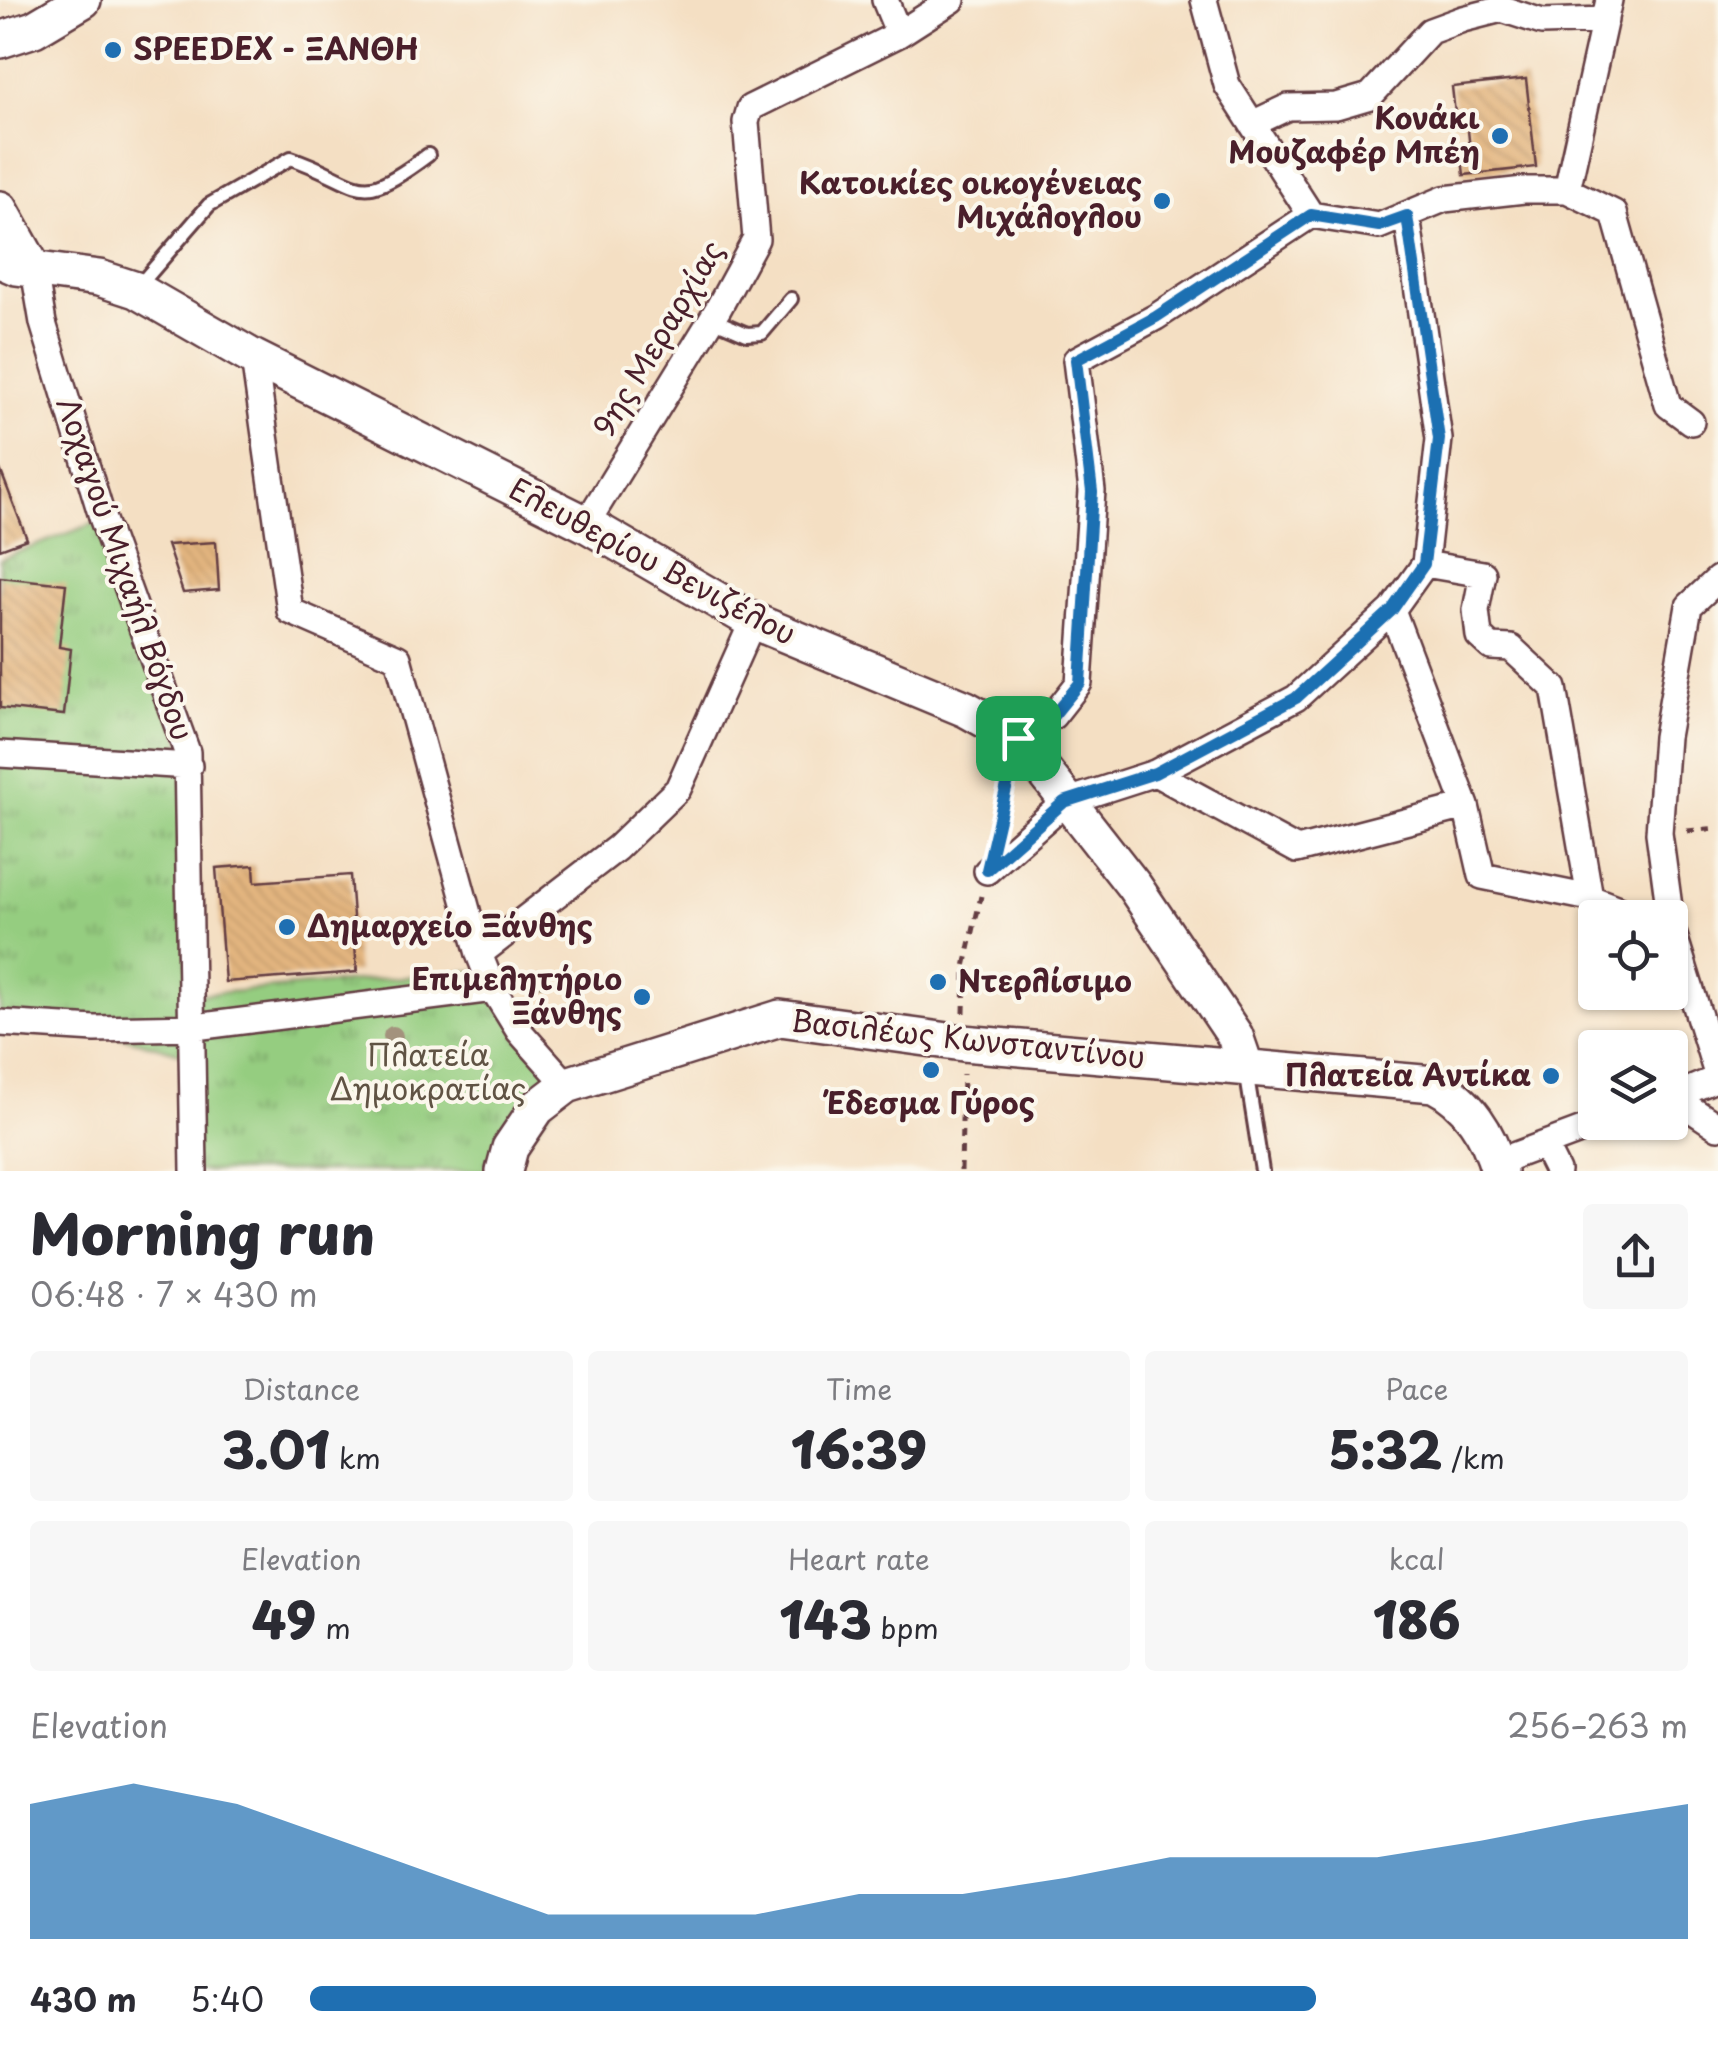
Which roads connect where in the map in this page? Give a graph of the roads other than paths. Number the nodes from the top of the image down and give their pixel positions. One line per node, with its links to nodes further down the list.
1 (83, 0): 6 (street)
2 (885, 0): 7 (street)
3 (952, 0): 7 (street, 9ης Μεραρχίας)
4 (1204, 0): 10 (street)
5 (1607, 10): 10 (street); 12 (street)
6 (28, 15): 8 (street); 9 (street)
7 (900, 34): 19 (street, 9ης Μεραρχίας)
8 (0, 40)
9 (0, 64)
10 (1252, 124): 14 (street)
11 (428, 155): 17 (lane)
12 (1567, 190): 15 (street); 21 (street)
13 (0, 209): 16 (street, Λοχαγού Μιχαήλ Βόγδου)
14 (1311, 215): 15 (street); 27 (street)
15 (1407, 216): 23 (street)
16 (17, 265): 17 (street, Ελευθερίου Βενιζέλου); 29 (street, Λοχαγού Μιχαήλ Βόγδου)
17 (136, 290): 20 (street, Ελευθερίου Βενιζέλου)
18 (792, 299): 19 (lane)
19 (712, 320): 22 (street, 9ης Μεραρχίας)
20 (254, 358): 22 (street, Ελευθερίου Βενιζέλου); 37 (street)
21 (1691, 422)
22 (586, 524): 26 (street, Ελευθερίου Βενιζέλου)
23 (1424, 564): 25 (street); 34 (street)
24 (1718, 579): 36 (street)
25 (1392, 610): 30 (street); 32 (street)
26 (753, 621): 27 (street, Ελευθερίου Βενιζέλου); 37 (street)
27 (1018, 738): 31 (street, Ελευθερίου Βενιζέλου)
28 (0, 754): 29 (street)
29 (189, 766): 41 (street, Λοχαγού Μιχαήλ Βόγδου)
30 (1155, 773): 31 (street); 32 (street)
31 (1064, 802): 33 (street); 42 (street, Ελευθερίου Βενιζέλου)
32 (1466, 806): 34 (street)
33 (987, 870)
34 (1590, 898): 35 (street)
35 (1595, 900)
36 (1667, 900)
37 (479, 954): 39 (street)
38 (1688, 983): 43 (street)
39 (494, 989): 41 (street); 44 (street)
40 (0, 1023): 41 (street)
41 (195, 1027): 51 (street, Λοχαγού Μιχαήλ Βόγδου)
42 (1246, 1068): 44 (street, Βασιλέως Κωνσταντίνου); 50 (street, Βασιλέως Κωνσταντίνου); 53 (lane)
43 (1718, 1078): 45 (street)
44 (567, 1085): 52 (street, Βασιλέως Κωνσταντίνου)
45 (1688, 1091)
46 (1688, 1108): 47 (street)
47 (1718, 1127)
48 (1578, 1132): 49 (street)
49 (1544, 1145): 50 (street); 54 (street)
50 (1498, 1166)
51 (194, 1171)
52 (504, 1171)
53 (1262, 1171)
54 (1557, 1171)

